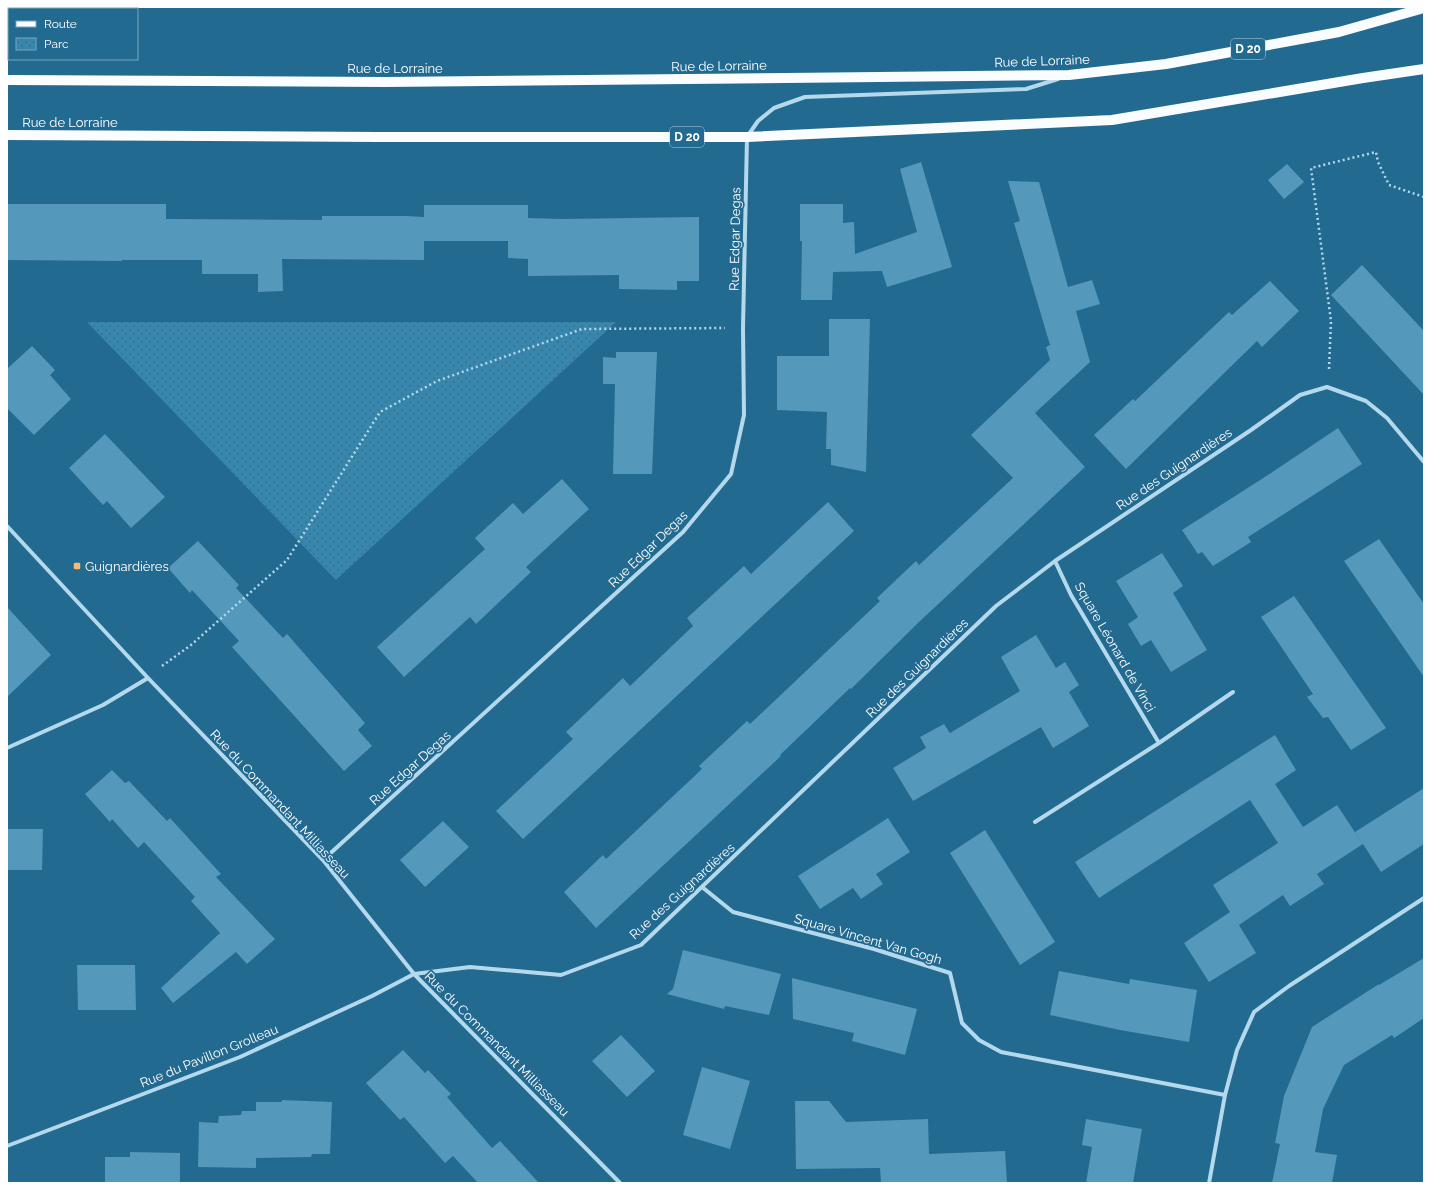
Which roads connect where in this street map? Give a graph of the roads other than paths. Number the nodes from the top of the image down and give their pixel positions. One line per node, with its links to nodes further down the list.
1 (1424, 8): 3 (main road, Rue de Lorraine / D 20)
2 (1424, 69): 6 (main road, Rue de Lorraine / D 20)
3 (1069, 75): 4 (main road, Rue de Lorraine / D 20); 6 (street)
4 (7, 80)
5 (7, 135): 6 (main road, Rue de Lorraine / D 20)
6 (746, 137): 15 (street, Rue Edgar Degas)
7 (1424, 462): 9 (street, Rue des Guignardières)
8 (7, 526): 10 (street, Rue du Commandant Milliasseau)
9 (1055, 560): 12 (street, Square Léonard de Vinci); 16 (street, Rue des Guignardières)
10 (148, 678): 13 (street); 15 (street, Rue du Commandant Milliasseau)
11 (1233, 692): 12 (street)
12 (1159, 743): 14 (street)
13 (7, 748)
14 (1034, 822)
15 (323, 860): 18 (street, Rue du Commandant Milliasseau)
16 (702, 887): 18 (street, Rue des Guignardières); 19 (street, Square Vincent Van Gogh)
17 (1424, 898): 19 (street)
18 (414, 974): 20 (street, Rue du Pavillon Grolleau); 21 (street, Rue du Commandant Milliasseau)
19 (1225, 1095): 22 (street)
20 (7, 1146)
21 (620, 1183)
22 (1209, 1183)

